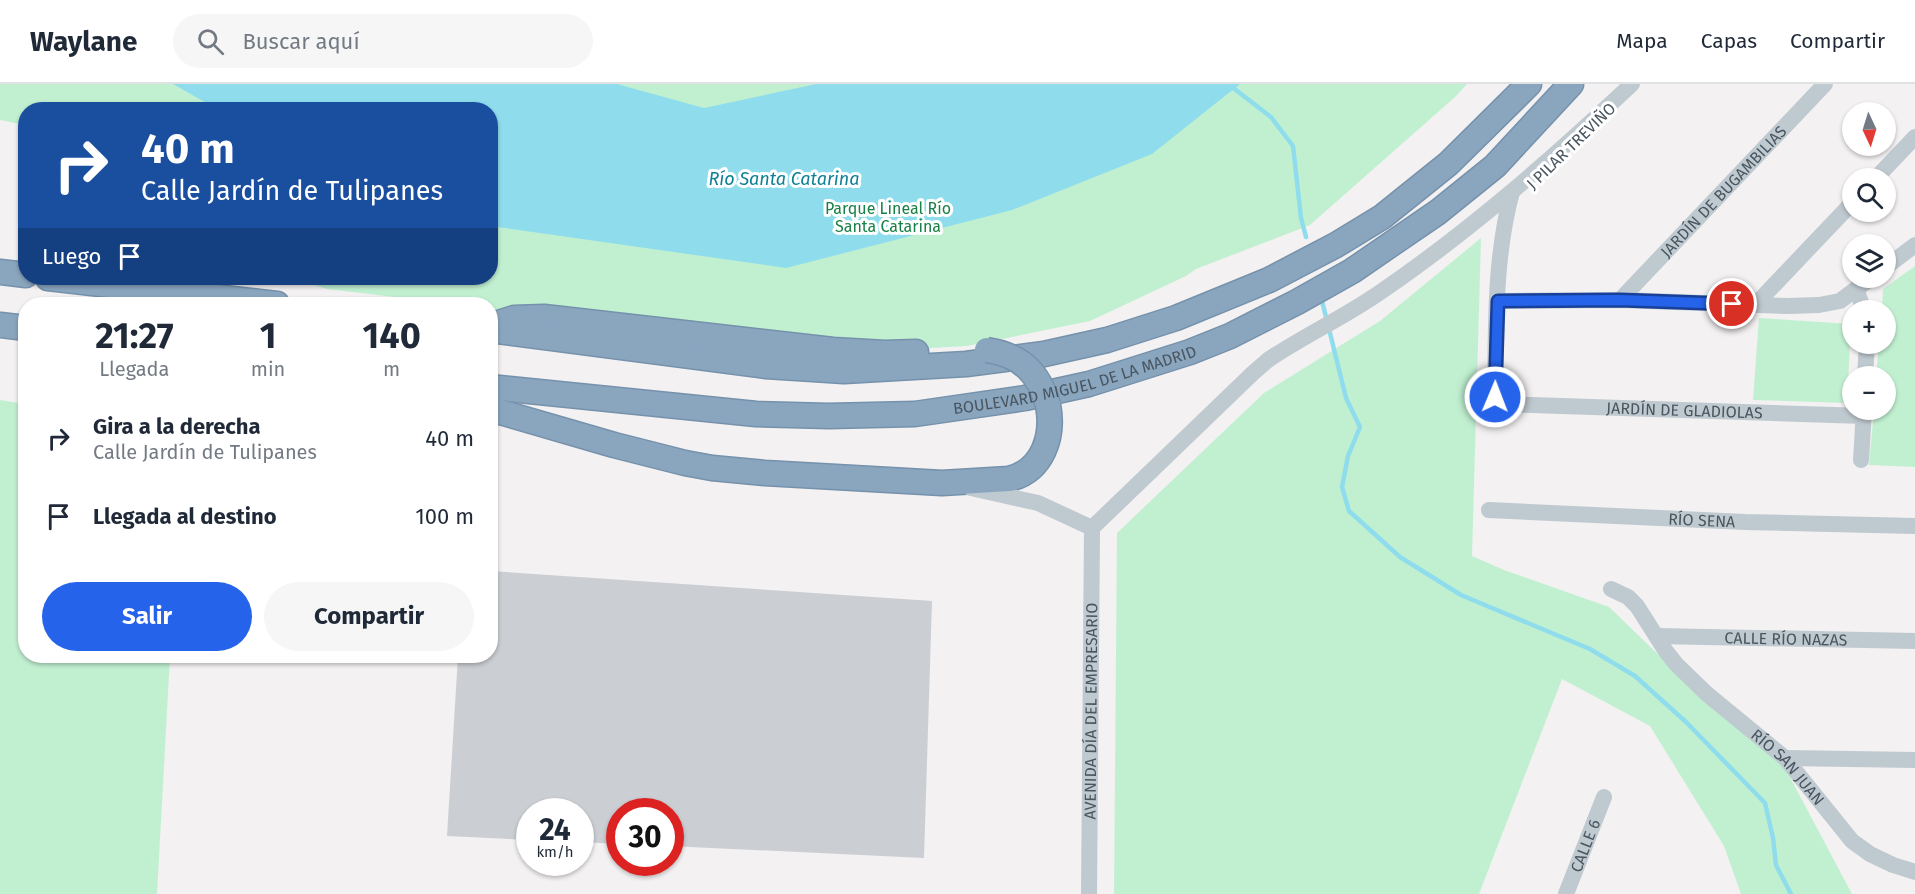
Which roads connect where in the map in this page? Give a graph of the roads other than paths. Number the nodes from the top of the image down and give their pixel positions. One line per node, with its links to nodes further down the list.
1 (1529, 84): 22 (highway, BOULEVARD MIGUEL DE LA MADRID)
2 (1571, 84): 23 (highway, BOULEVARD MIGUEL DE LA MADRID)
3 (1634, 84): 7 (street)
4 (1826, 84): 15 (street, JARDÍN DE BUGAMBILIAS)
5 (1915, 137): 6 (street)
6 (1885, 168)
7 (1510, 199): 16 (street); 31 (street)
8 (1842, 213): 18 (street)
9 (1915, 245): 10 (street)
10 (1896, 259)
11 (0, 272): 12 (highway)
12 (18, 274)
13 (110, 285): 14 (highway)
14 (215, 297)
15 (1620, 300): 16 (street); 18 (street)
16 (1498, 301): 25 (street, JARDÍN DE GLADIOLAS)
17 (1842, 301): 18 (street)
18 (1755, 305)
19 (0, 325): 21 (highway)
20 (498, 325): 28 (highway, bridge)
21 (18, 327)
22 (498, 329)
23 (498, 388)
24 (498, 411): 28 (highway)
25 (1842, 412)
26 (1864, 420): 27 (street)
27 (1862, 460)
28 (942, 483): 31 (street)
29 (1489, 510): 30 (street, RÍO SENA)
30 (1915, 526)
31 (1092, 528): 39 (street, AVENIDA DÍA DEL EMPRESARIO)
32 (1611, 589): 34 (street, RÍO SAN JUAN)
33 (1915, 641): 34 (street, CALLE RÍO NAZAS)
34 (1661, 643): 35 (street, RÍO SAN JUAN)
35 (1785, 758): 36 (street); 38 (street, RÍO SAN JUAN)
36 (1915, 760)
37 (1604, 797): 40 (street, CALLE 6)
38 (1915, 872)
39 (1089, 894)
40 (1566, 894)

